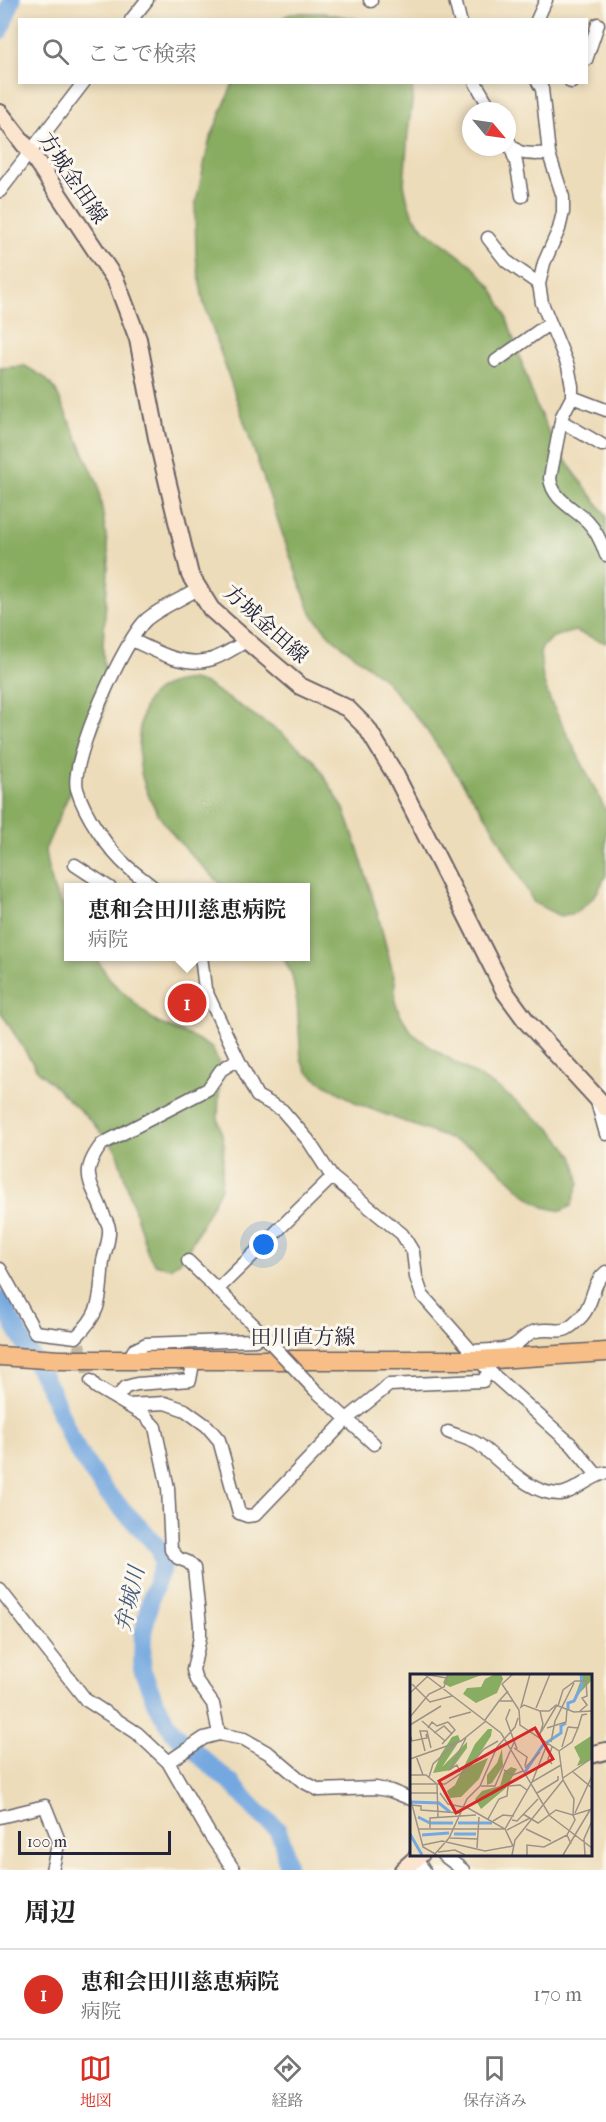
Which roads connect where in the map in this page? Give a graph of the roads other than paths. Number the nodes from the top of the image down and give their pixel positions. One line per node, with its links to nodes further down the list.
1 (147, 0): 4 (street)
2 (455, 0): 5 (street)
3 (546, 0): 6 (street)
4 (133, 18)
5 (460, 18)
6 (538, 18)
7 (598, 24): 8 (street)
8 (588, 54)
9 (83, 84): 15 (street)
10 (539, 84): 16 (street)
11 (480, 85): 12 (street)
12 (488, 102)
13 (3, 117): 15 (main road, 方城金田線)
14 (516, 151): 16 (street)
15 (31, 153): 18 (street); 29 (main road, 方城金田線)
16 (549, 154): 21 (street)
17 (514, 156): 19 (street)
18 (0, 191)
19 (522, 196)
20 (488, 238): 21 (street)
21 (539, 284): 22 (street)
22 (550, 323): 23 (street); 24 (street)
23 (496, 361)
24 (572, 397): 25 (street); 26 (street)
25 (605, 408)
26 (561, 421): 27 (street); 28 (street)
27 (602, 445)
28 (606, 555)
29 (198, 589): 30 (street); 31 (main road, 方城金田線)
30 (132, 640): 31 (street); 34 (street)
31 (248, 641): 37 (main road, 方城金田線)
32 (75, 865): 33 (street)
33 (102, 883)
34 (144, 883)
35 (202, 961): 36 (street)
36 (237, 1059): 39 (street); 41 (street)
37 (601, 1102): 38 (street)
38 (606, 1134)
39 (332, 1177): 43 (street); 48 (street)
40 (188, 1261): 43 (street)
41 (0, 1269)
42 (606, 1272): 48 (street)
43 (217, 1290): 44 (street)
44 (265, 1336): 47 (street); 56 (street, bridge)
45 (606, 1352): 48 (main road, 田川直方線)
46 (0, 1356): 49 (main road, 田川直方線)
47 (129, 1359): 48 (main road, 田川直方線); 49 (main road, 田川直方線)
48 (480, 1361): 50 (main road, 田川直方線); 52 (main road, 田川直方線); 56 (street); 59 (street)
49 (60, 1364): 51 (main road, 田川直方線); 52 (main road, 田川直方線)
50 (606, 1365)
51 (0, 1366)
52 (192, 1369): 54 (street)
53 (92, 1381): 54 (street)
54 (116, 1398): 55 (street)
55 (128, 1405): 56 (street); 61 (street)
56 (347, 1419): 58 (street)
57 (448, 1432): 59 (street)
58 (374, 1444)
59 (601, 1474)
60 (0, 1590): 64 (street)
61 (219, 1734): 64 (street); 65 (street)
62 (606, 1751): 63 (main road)
63 (591, 1755)
64 (173, 1758): 69 (street)
65 (410, 1799)
66 (0, 1817): 68 (street)
67 (443, 1855): 70 (street)
68 (52, 1870)
69 (234, 1870)
70 (463, 1870)

